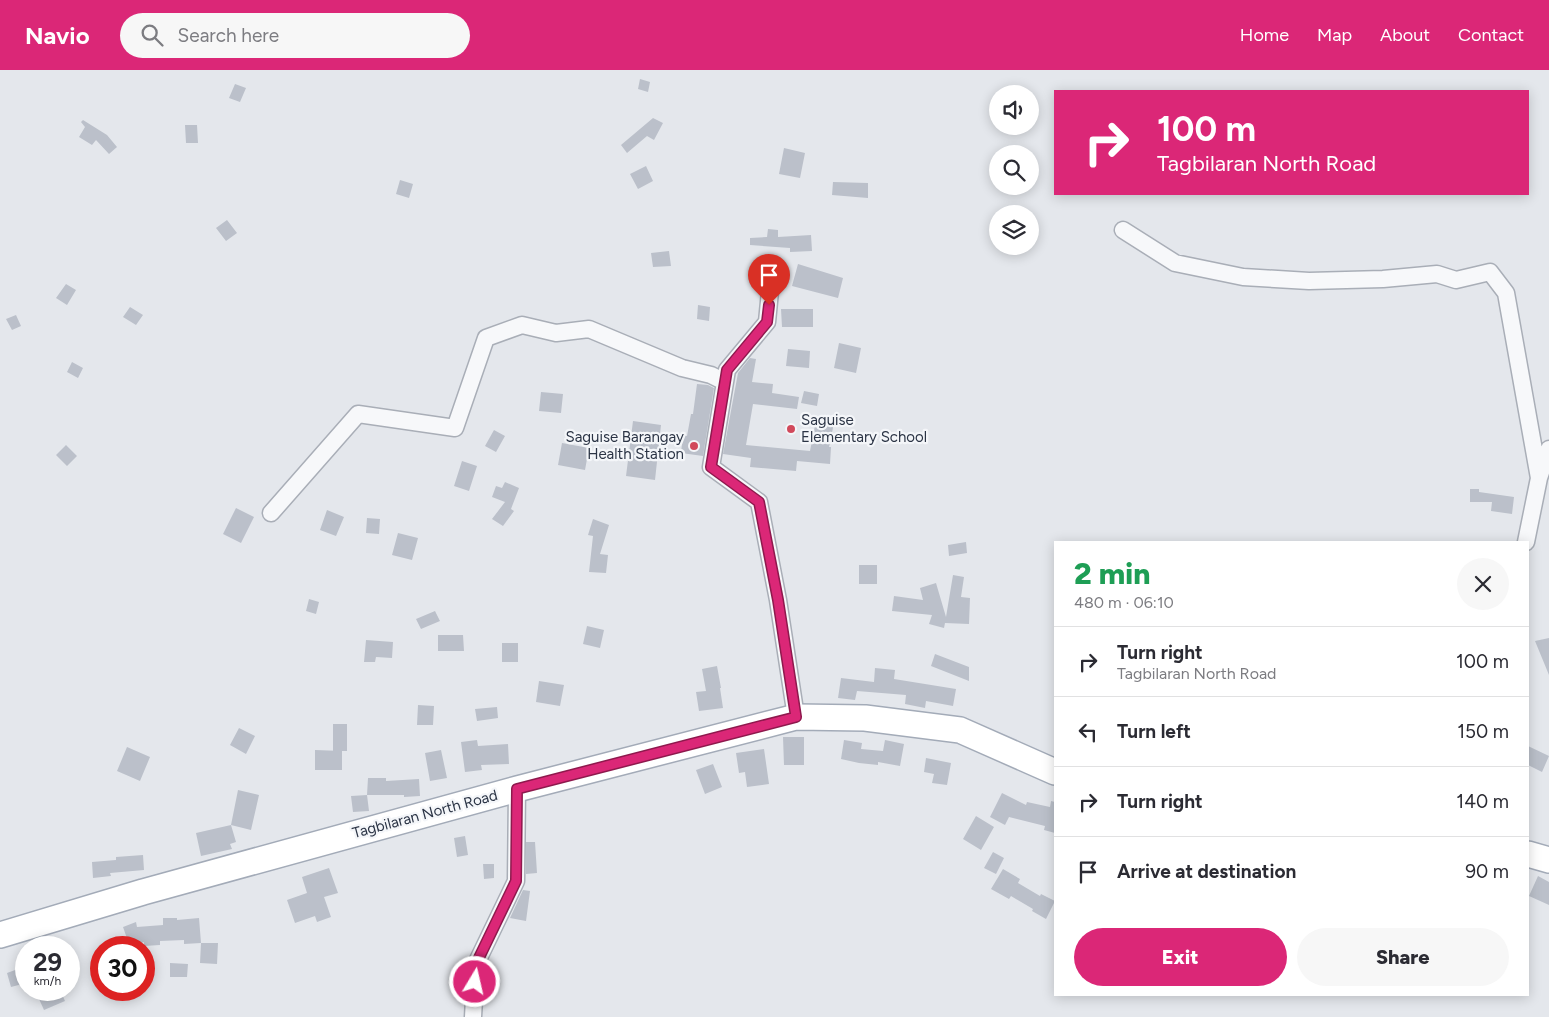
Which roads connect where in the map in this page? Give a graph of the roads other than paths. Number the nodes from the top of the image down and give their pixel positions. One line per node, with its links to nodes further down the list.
1 (1122, 230): 5 (street)
2 (772, 271): 3 (street)
3 (725, 382): 6 (street); 8 (street)
4 (1549, 449): 5 (street)
5 (1539, 478): 7 (street)
6 (271, 513)
7 (1526, 541)
8 (796, 717): 9 (main road, Tagbilaran North Road); 10 (main road, Tagbilaran North Road)
9 (1054, 772)
10 (517, 789): 13 (main road, Tagbilaran North Road); 14 (street)
11 (1529, 854): 12 (main road)
12 (1549, 860)
13 (0, 935)
14 (473, 1017)

